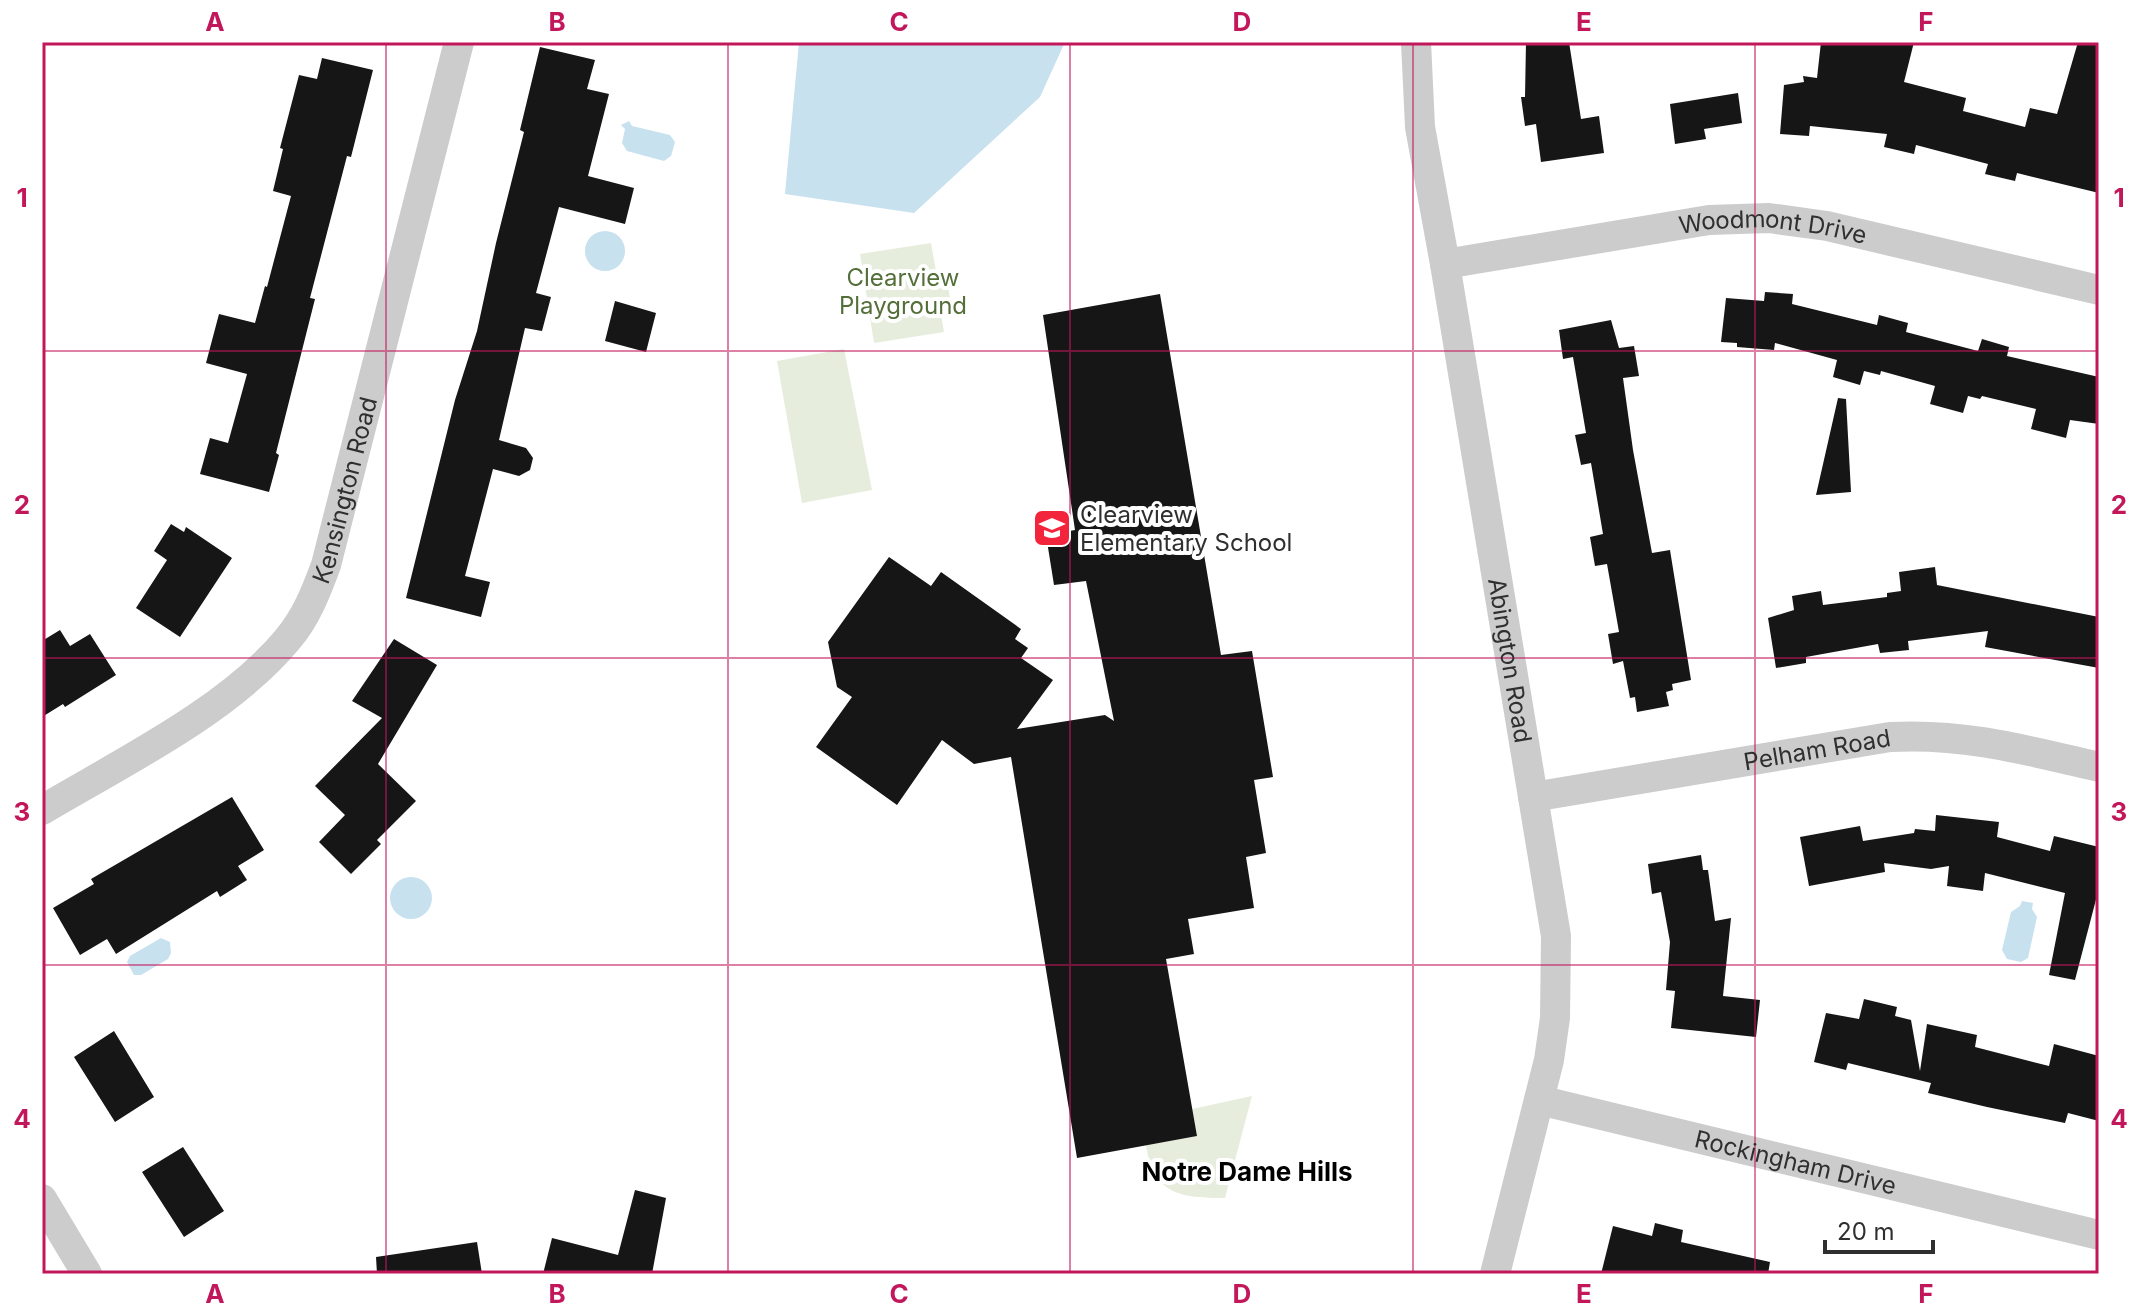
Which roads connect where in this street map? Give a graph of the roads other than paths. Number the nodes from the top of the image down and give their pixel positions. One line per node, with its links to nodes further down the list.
1 (459, 42): 7 (street, Kensington Road)
2 (1416, 42): 3 (street, Abington Road)
3 (1445, 264): 4 (street, Woodmont Drive); 6 (street, Abington Road)
4 (2099, 290)
5 (2099, 767): 6 (street, Pelham Road)
6 (1533, 797): 8 (street, Abington Road)
7 (42, 810)
8 (1539, 1100): 10 (street, Rockingham Drive); 12 (street, Abington Road)
9 (42, 1199): 11 (street)
10 (2099, 1235)
11 (87, 1274)
12 (1495, 1274)

